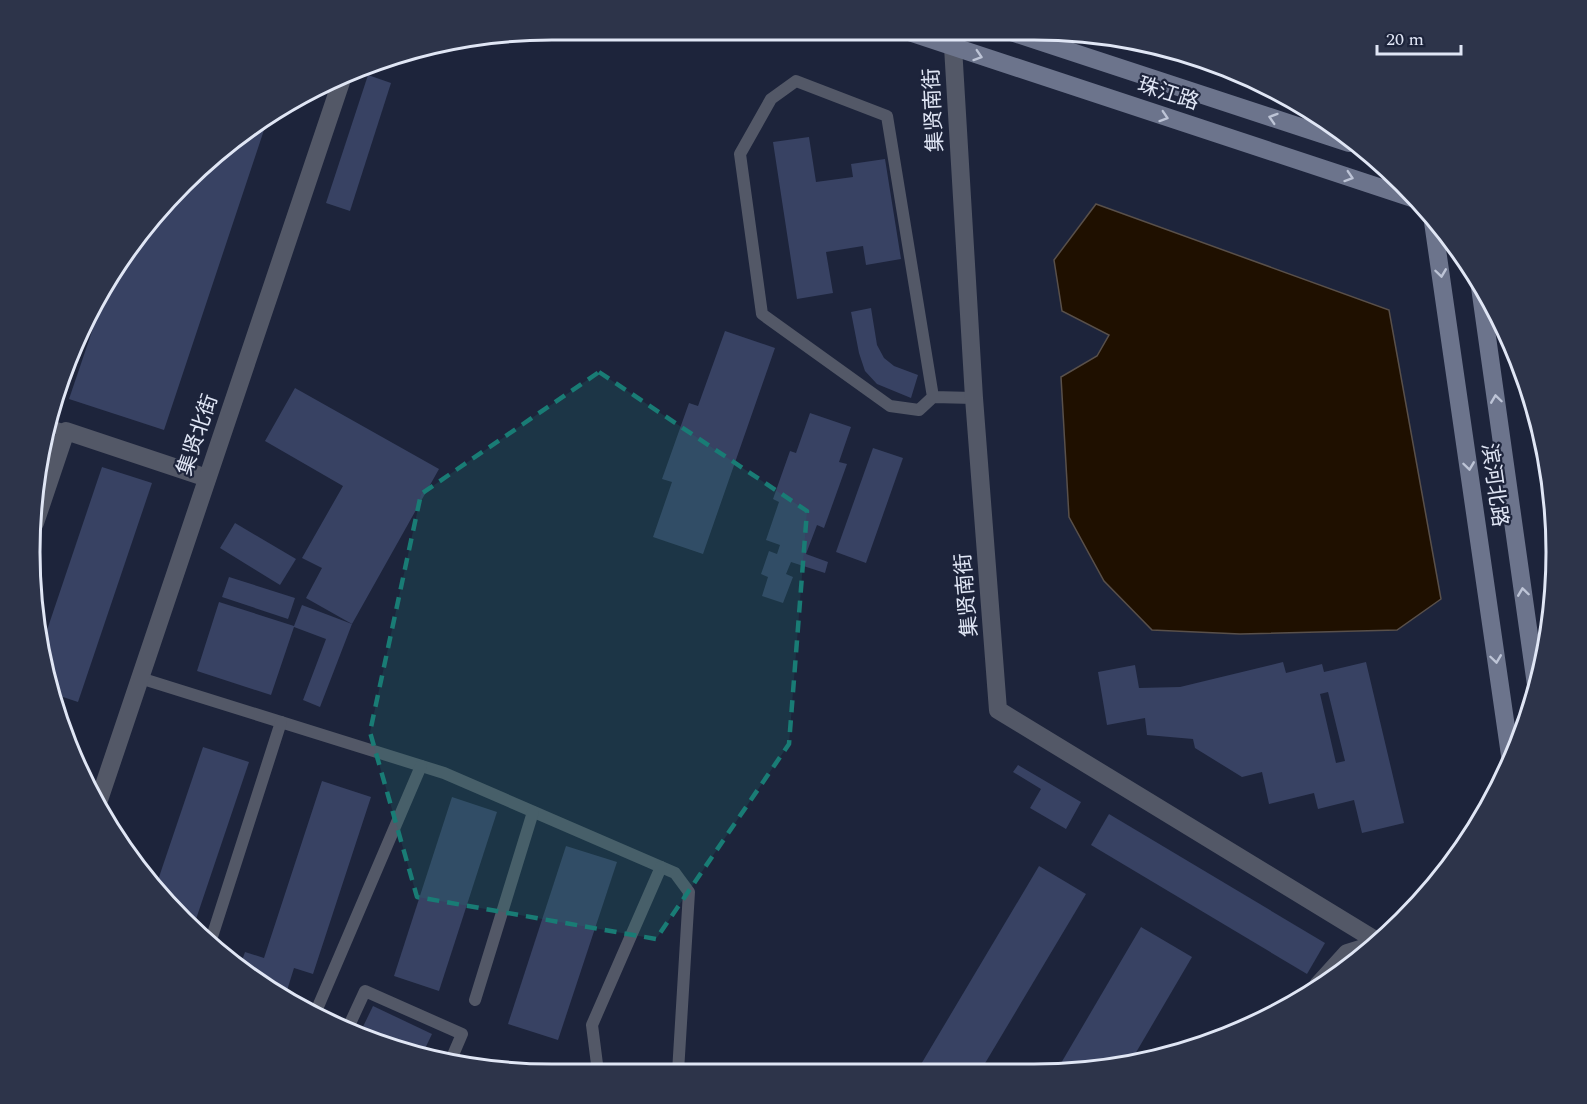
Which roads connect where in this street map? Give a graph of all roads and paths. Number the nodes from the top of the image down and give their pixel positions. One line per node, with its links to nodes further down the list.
1 (953, 40): 10 (street, 集贤南街)
2 (956, 40): 6 (main road, 珠江路, one-way to 6)
3 (1035, 40): 5 (main road, 珠江路, one-way to 3)
4 (339, 87): 13 (street, 集贤北街)
5 (1336, 139)
6 (1401, 194)
7 (1435, 233): 17 (main road, 滨河北路, one-way to 17)
8 (1482, 304): 14 (main road, 滨河北路, one-way to 8)
9 (933, 397): 9 (lane); 10 (lane)
10 (974, 398): 23 (street, 集贤南街)
11 (58, 428): 12 (street); 13 (street)
12 (47, 471)
13 (207, 478): 15 (street, 集贤北街)
14 (1533, 666)
15 (140, 678): 16 (lane); 19 (street, 集贤北街)
16 (281, 722): 18 (lane); 22 (lane)
17 (1509, 746)
18 (421, 766): 20 (lane); 27 (lane)
19 (101, 793)
20 (533, 812): 21 (lane); 26 (lane)
21 (661, 867): 30 (lane); 31 (lane)
22 (213, 935)
23 (1371, 938)
24 (1355, 950): 25 (street)
25 (1336, 965)
26 (475, 1000)
27 (319, 1007)
28 (350, 1022): 29 (lane)
29 (453, 1054)
30 (597, 1064)
31 (678, 1064)

